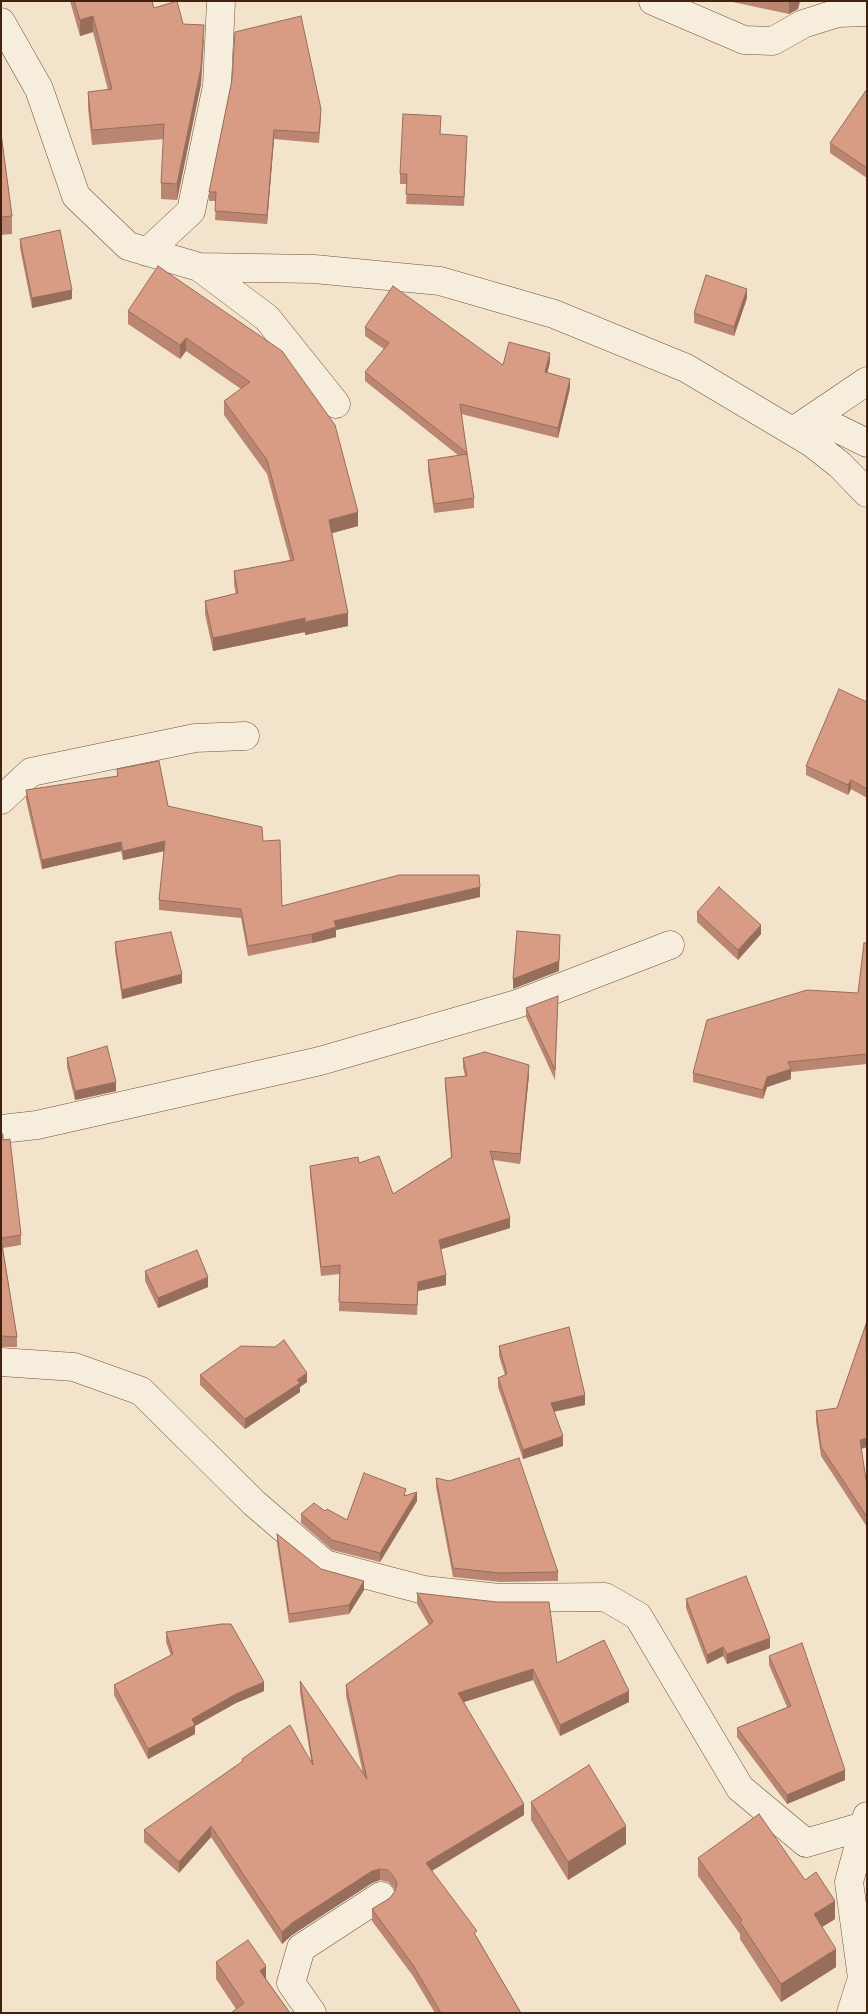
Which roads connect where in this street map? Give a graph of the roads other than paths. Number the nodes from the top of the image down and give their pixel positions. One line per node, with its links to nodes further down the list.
1 (221, 1): 5 (street)
2 (654, 1): 3 (street)
3 (867, 12)
4 (1, 22): 5 (street)
5 (147, 252): 6 (street)
6 (199, 267): 8 (street); 9 (street)
7 (867, 381): 9 (street)
8 (336, 404)
9 (803, 424): 10 (street); 11 (street)
10 (867, 443)
11 (867, 492)
12 (245, 736): 13 (street)
13 (1, 800)
14 (670, 945): 15 (street)
15 (1, 1129)
16 (1, 1362): 17 (street)
17 (866, 1821): 20 (street)
18 (381, 1896): 19 (street)
19 (312, 2013)
20 (851, 2013)

